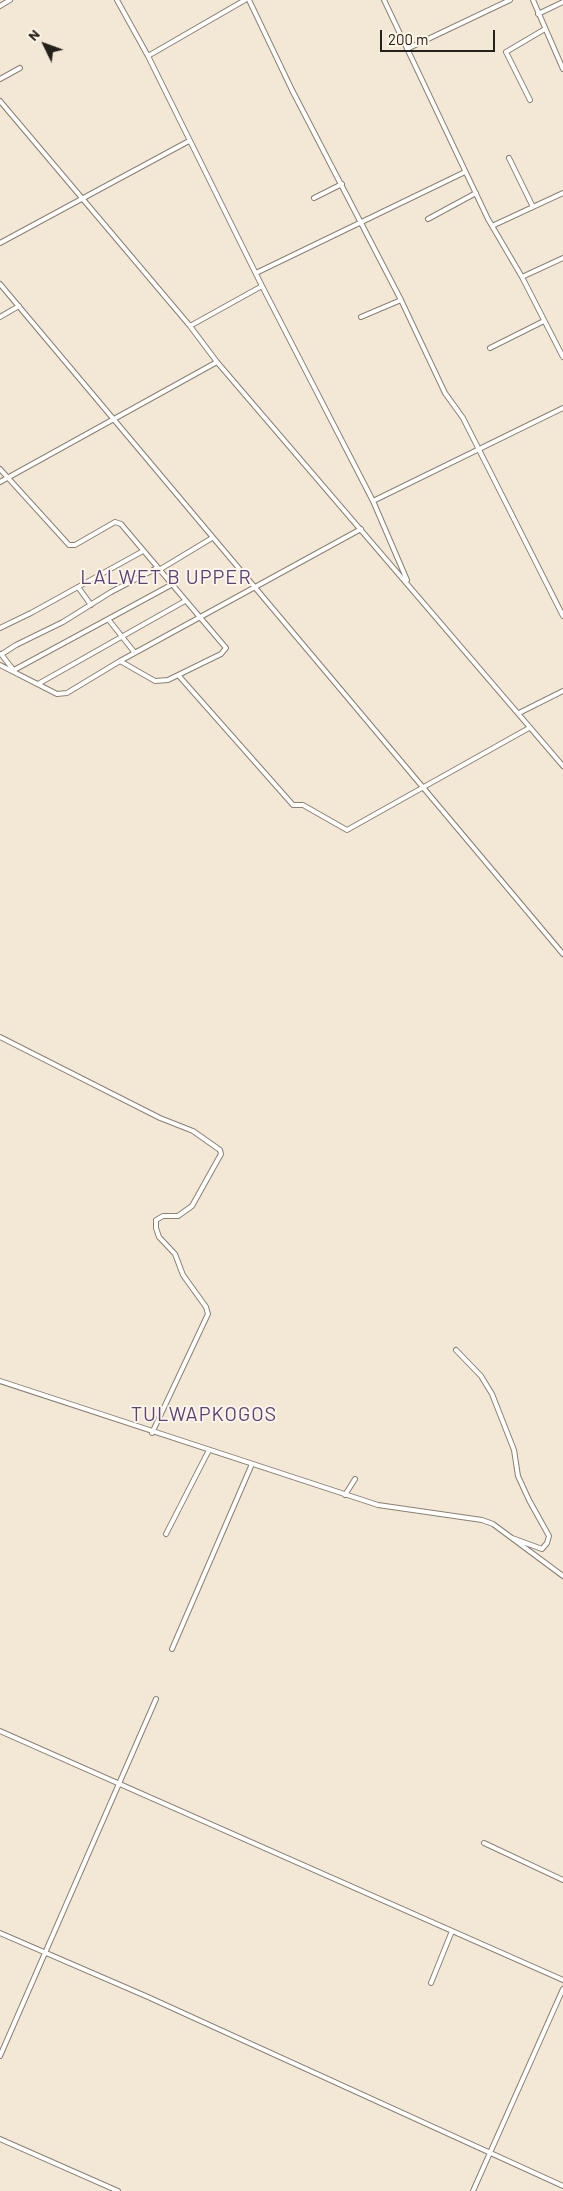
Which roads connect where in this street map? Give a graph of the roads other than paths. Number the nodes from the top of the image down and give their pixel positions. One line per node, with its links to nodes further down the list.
1 (10, 0): 9 (street)
2 (117, 0): 13 (street)
3 (245, 0): 13 (street)
4 (249, 0): 22 (street)
5 (384, 0): 12 (street)
6 (510, 0): 12 (street)
7 (534, 0): 10 (street)
8 (563, 2): 10 (street)
9 (0, 6)
10 (538, 14): 11 (street)
11 (545, 29): 15 (street); 17 (street)
12 (407, 49): 21 (street)
13 (148, 56): 19 (street)
14 (20, 68): 16 (street)
15 (563, 69)
16 (0, 79)
17 (530, 100)
18 (0, 101): 26 (street)
19 (189, 141): 26 (street); 33 (street)
20 (509, 158): 27 (street)
21 (466, 172): 24 (street); 29 (street)
22 (342, 184): 25 (street); 29 (street)
23 (563, 192): 27 (street)
24 (476, 193): 28 (street); 30 (street)
25 (314, 198)
26 (83, 199): 31 (street); 42 (street)
27 (532, 207): 30 (street)
28 (428, 219)
29 (361, 223): 33 (street); 37 (street)
30 (492, 226): 34 (street)
31 (0, 244)
32 (563, 258): 34 (street)
33 (256, 273): 36 (street)
34 (522, 276): 41 (street)
35 (0, 284): 38 (street)
36 (262, 286): 42 (street); 52 (street)
37 (402, 300): 40 (street); 48 (street)
38 (19, 306): 39 (street); 47 (street)
39 (0, 316)
40 (361, 318)
41 (544, 320): 43 (street); 44 (street)
42 (190, 326): 45 (street)
43 (490, 348)
44 (563, 357)
45 (217, 362): 47 (street); 53 (street)
46 (563, 408): 48 (street)
47 (113, 420): 50 (street); 54 (street)
48 (478, 450): 52 (street); 63 (street)
49 (0, 469): 50 (street)
50 (8, 478): 51 (street); 55 (street)
51 (0, 482)
52 (373, 501): 57 (street)
53 (361, 529): 57 (street); 60 (street)
54 (212, 538): 56 (street); 60 (street)
55 (143, 551): 56 (street); 59 (street)
56 (158, 569): 58 (street); 62 (street)
57 (407, 582): 76 (street)
58 (171, 585): 61 (street); 65 (street)
59 (78, 587): 62 (street); 66 (street)
60 (256, 588): 64 (street); 79 (street)
61 (185, 601): 64 (street); 67 (street)
62 (91, 605): 68 (street)
63 (563, 616)
64 (200, 618): 69 (street); 73 (street)
65 (108, 619): 67 (street); 72 (street)
66 (0, 628)
67 (122, 636): 69 (street); 74 (street)
68 (1, 653): 72 (street)
69 (135, 653): 70 (street)
70 (120, 661): 73 (street); 74 (street)
71 (0, 666): 72 (street)
72 (15, 672): 74 (street)
73 (179, 676): 79 (street)
74 (38, 684)
75 (563, 691): 76 (street)
76 (519, 713): 77 (street)
77 (530, 728): 78 (street); 79 (street)
78 (563, 766)
79 (424, 787): 80 (street)
80 (563, 954)
81 (0, 1037): 84 (street)
82 (456, 1350): 90 (street)
83 (0, 1381): 84 (street)
84 (152, 1432): 85 (street)
85 (209, 1450): 86 (street); 89 (street)
86 (252, 1464): 88 (street); 92 (street)
87 (355, 1479): 88 (street)
88 (345, 1495): 90 (street)
89 (166, 1534)
90 (511, 1537): 91 (street)
91 (563, 1576)
92 (172, 1649)
93 (156, 1699): 95 (street)
94 (0, 1731): 95 (street)
95 (119, 1784): 98 (street); 100 (street)
96 (484, 1843): 97 (street)
97 (563, 1880)
98 (452, 1931): 101 (street); 102 (street)
99 (0, 1933): 100 (street)
100 (45, 1952): 104 (street); 106 (street)
101 (563, 1980)
102 (431, 1983)
103 (563, 1989): 106 (street)
104 (0, 2056)
105 (0, 2139): 108 (street)
106 (489, 2152): 107 (street); 109 (street)
107 (563, 2186)
108 (118, 2191)
109 (473, 2191)

